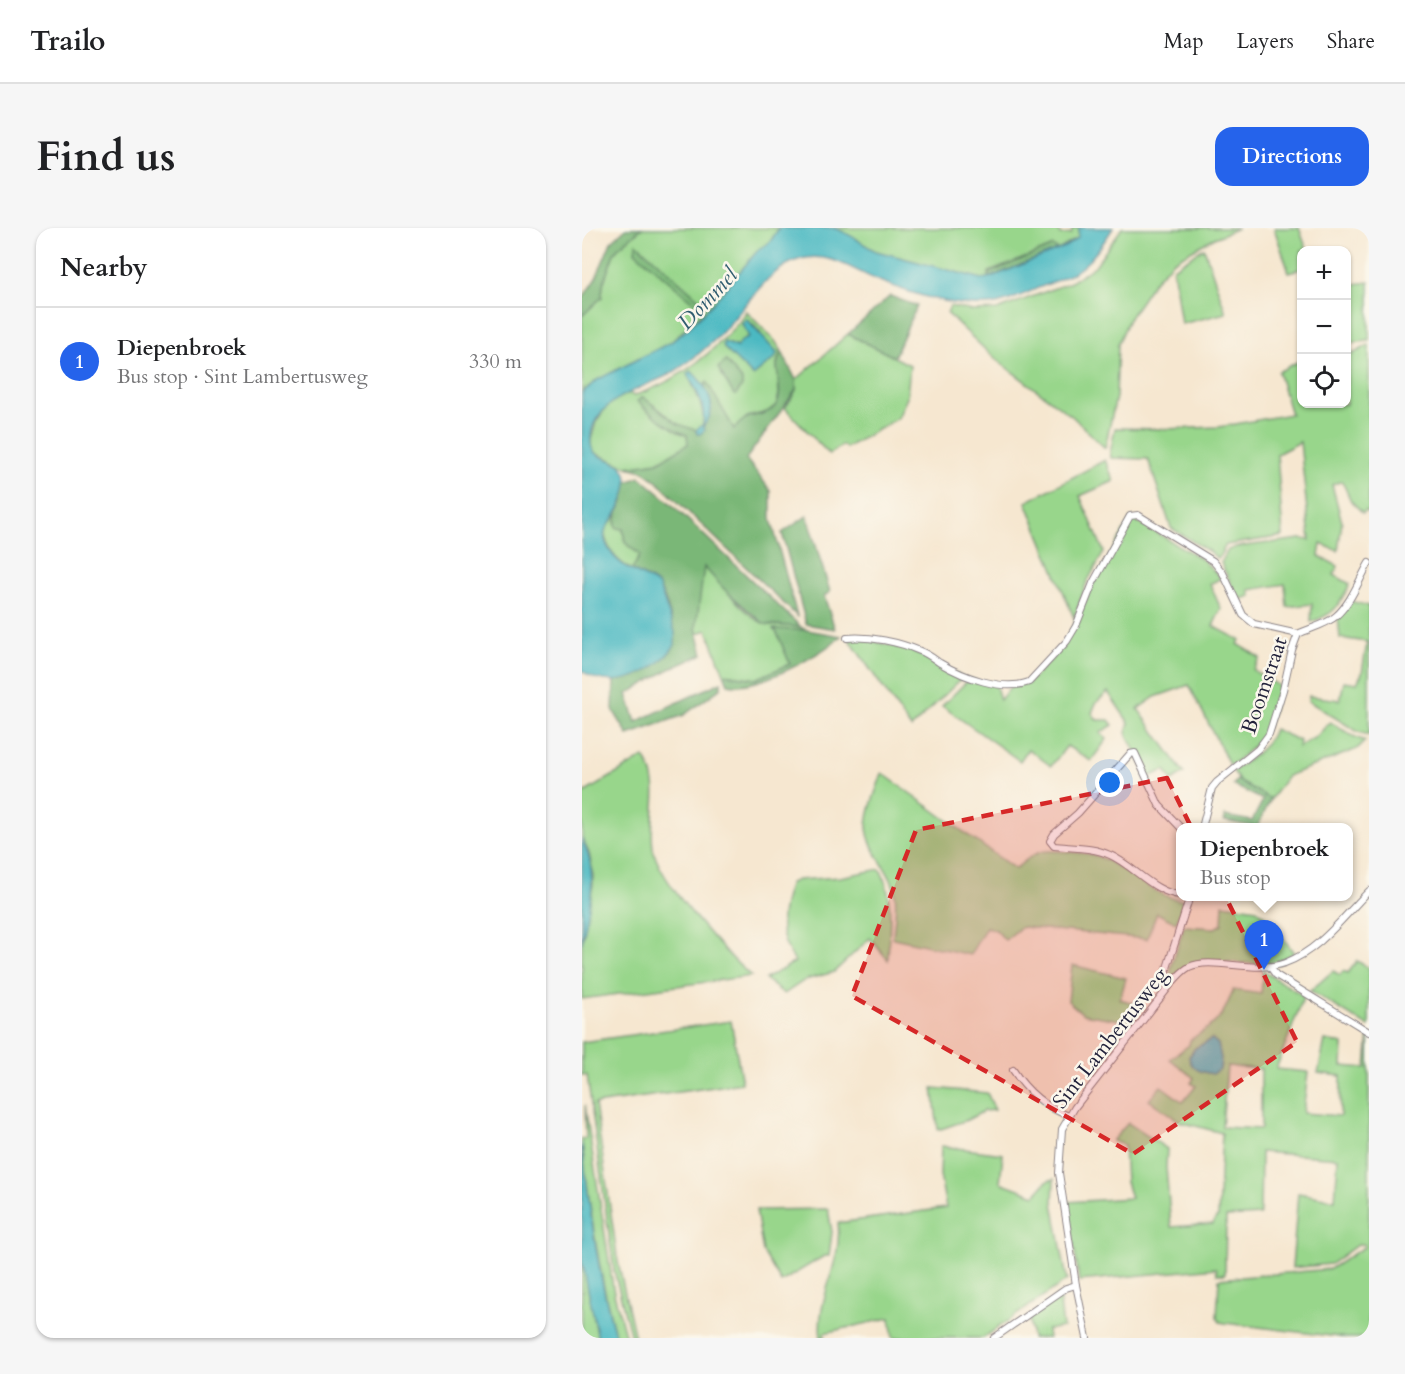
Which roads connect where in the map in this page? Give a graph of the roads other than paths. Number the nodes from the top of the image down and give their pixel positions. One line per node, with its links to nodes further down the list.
1 (1369, 563): 2 (street, Boomstraat)
2 (1298, 634): 3 (street); 5 (street, Boomstraat)
3 (848, 638)
4 (1176, 823): 7 (street)
5 (1203, 823)
6 (1369, 891): 9 (street, Sint Lambertusweg)
7 (1176, 894)
8 (1189, 901): 10 (street)
9 (1269, 967): 10 (street, Sint Lambertusweg); 11 (street)
10 (1172, 983): 13 (street, Sint Lambertusweg)
11 (1369, 1032)
12 (1013, 1070): 13 (street)
13 (1069, 1116): 14 (street, Sint Lambertusweg)
14 (1076, 1285): 15 (street); 16 (street, Sint Lambertusweg)
15 (994, 1338)
16 (1087, 1338)

